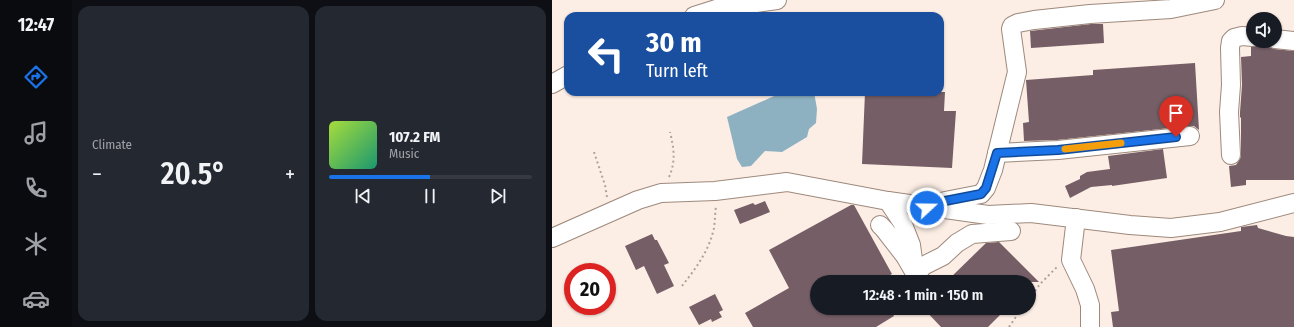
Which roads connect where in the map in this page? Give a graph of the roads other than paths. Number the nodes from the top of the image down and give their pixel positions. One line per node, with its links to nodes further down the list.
1 (777, 0): 3 (street)
2 (1215, 0): 10 (street)
3 (707, 12)
4 (1246, 36): 11 (street)
5 (1282, 39): 6 (street)
6 (1294, 40)
7 (564, 77): 8 (street)
8 (552, 84)
9 (1190, 136): 10 (street)
10 (997, 153): 14 (street)
11 (1231, 155)
12 (888, 201): 14 (street); 18 (street); 20 (street)
13 (1294, 203): 15 (street)
14 (927, 208): 15 (street)
15 (1076, 218): 22 (street)
16 (880, 225): 19 (street)
17 (1011, 231): 21 (street)
18 (552, 238)
19 (914, 275)
20 (915, 275)
21 (918, 275)
22 (1090, 327)

